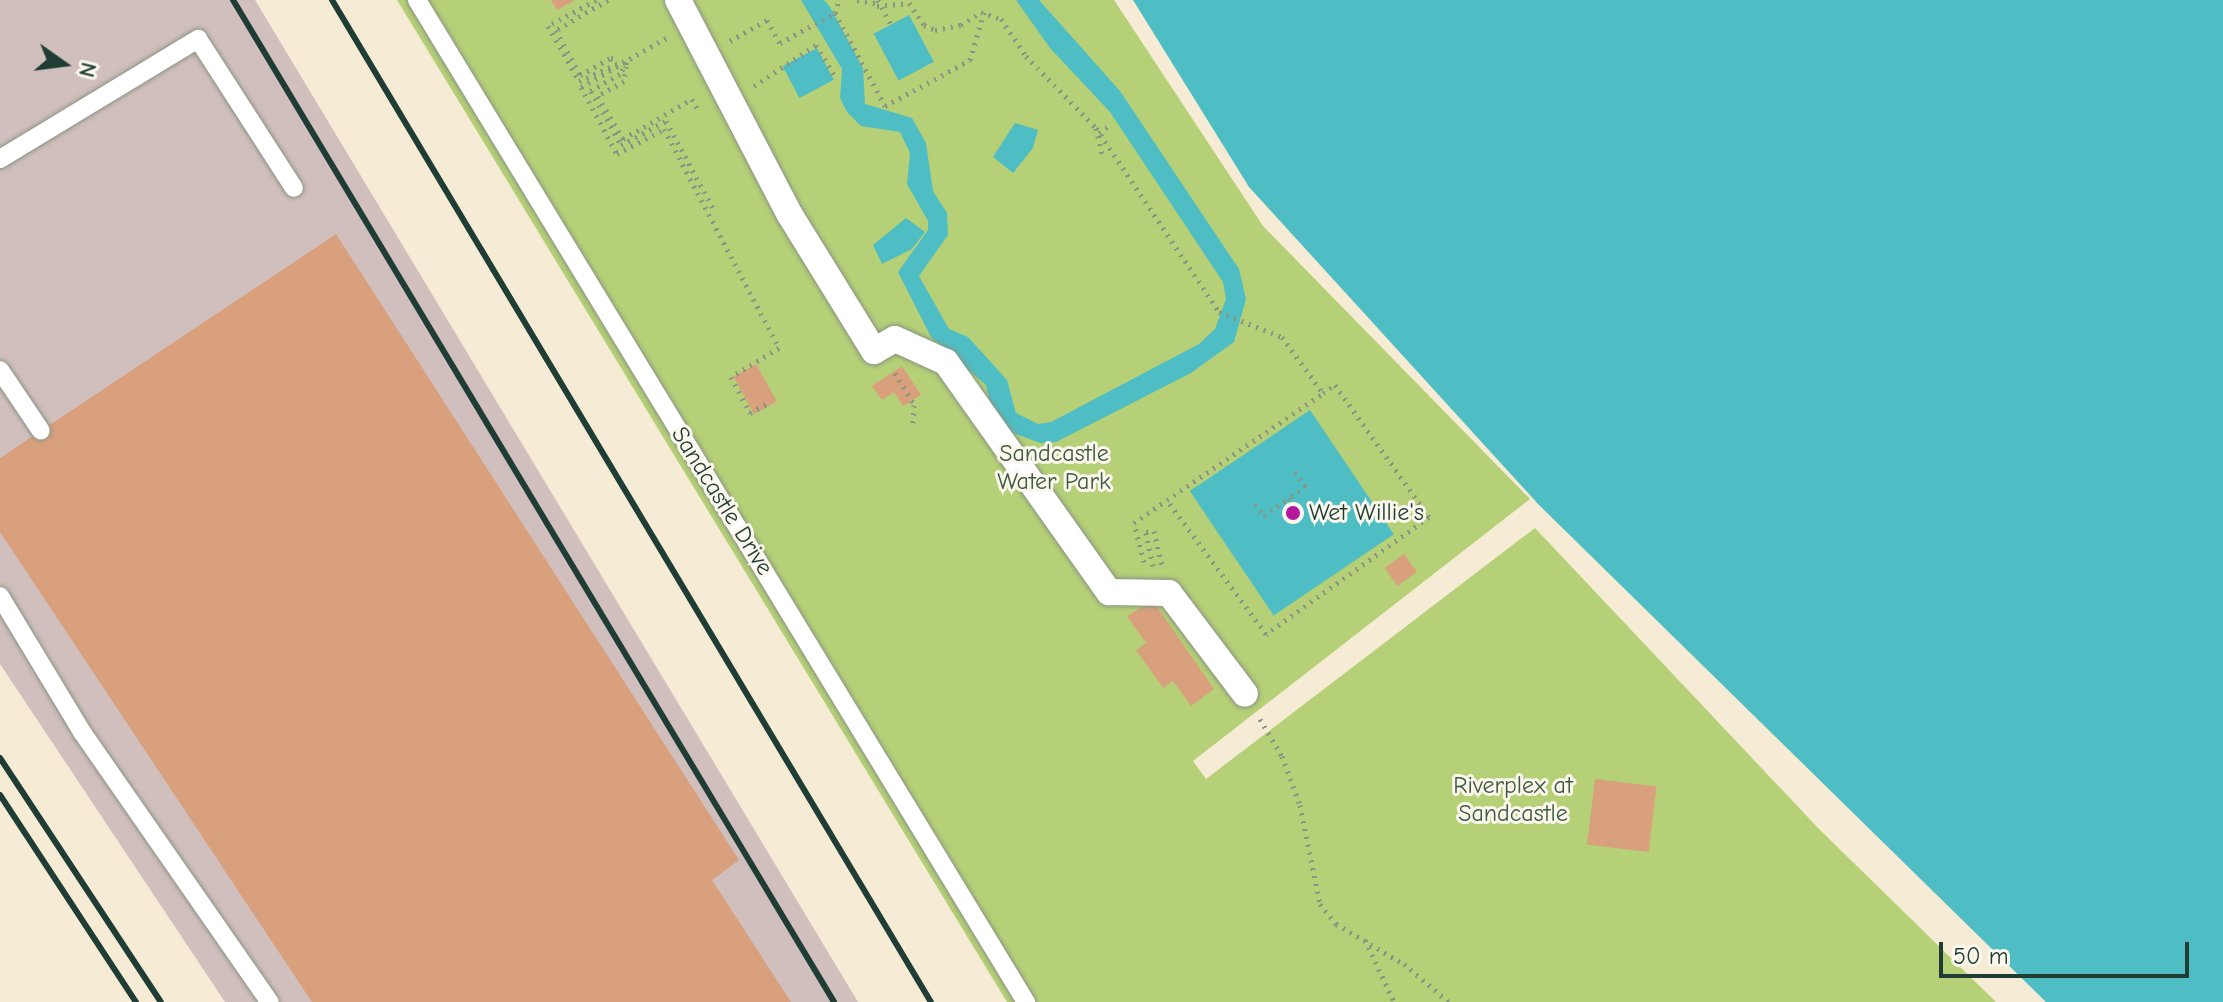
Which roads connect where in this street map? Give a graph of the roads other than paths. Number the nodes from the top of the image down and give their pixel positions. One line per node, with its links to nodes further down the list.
1 (417, 0): 10 (lane, Sandcastle Drive)
2 (678, 0): 8 (street)
3 (0, 159): 4 (lane)
4 (294, 188)
5 (0, 370): 6 (lane)
6 (41, 431)
7 (0, 596): 9 (lane)
8 (1245, 694)
9 (270, 1002)
10 (1026, 1002)

